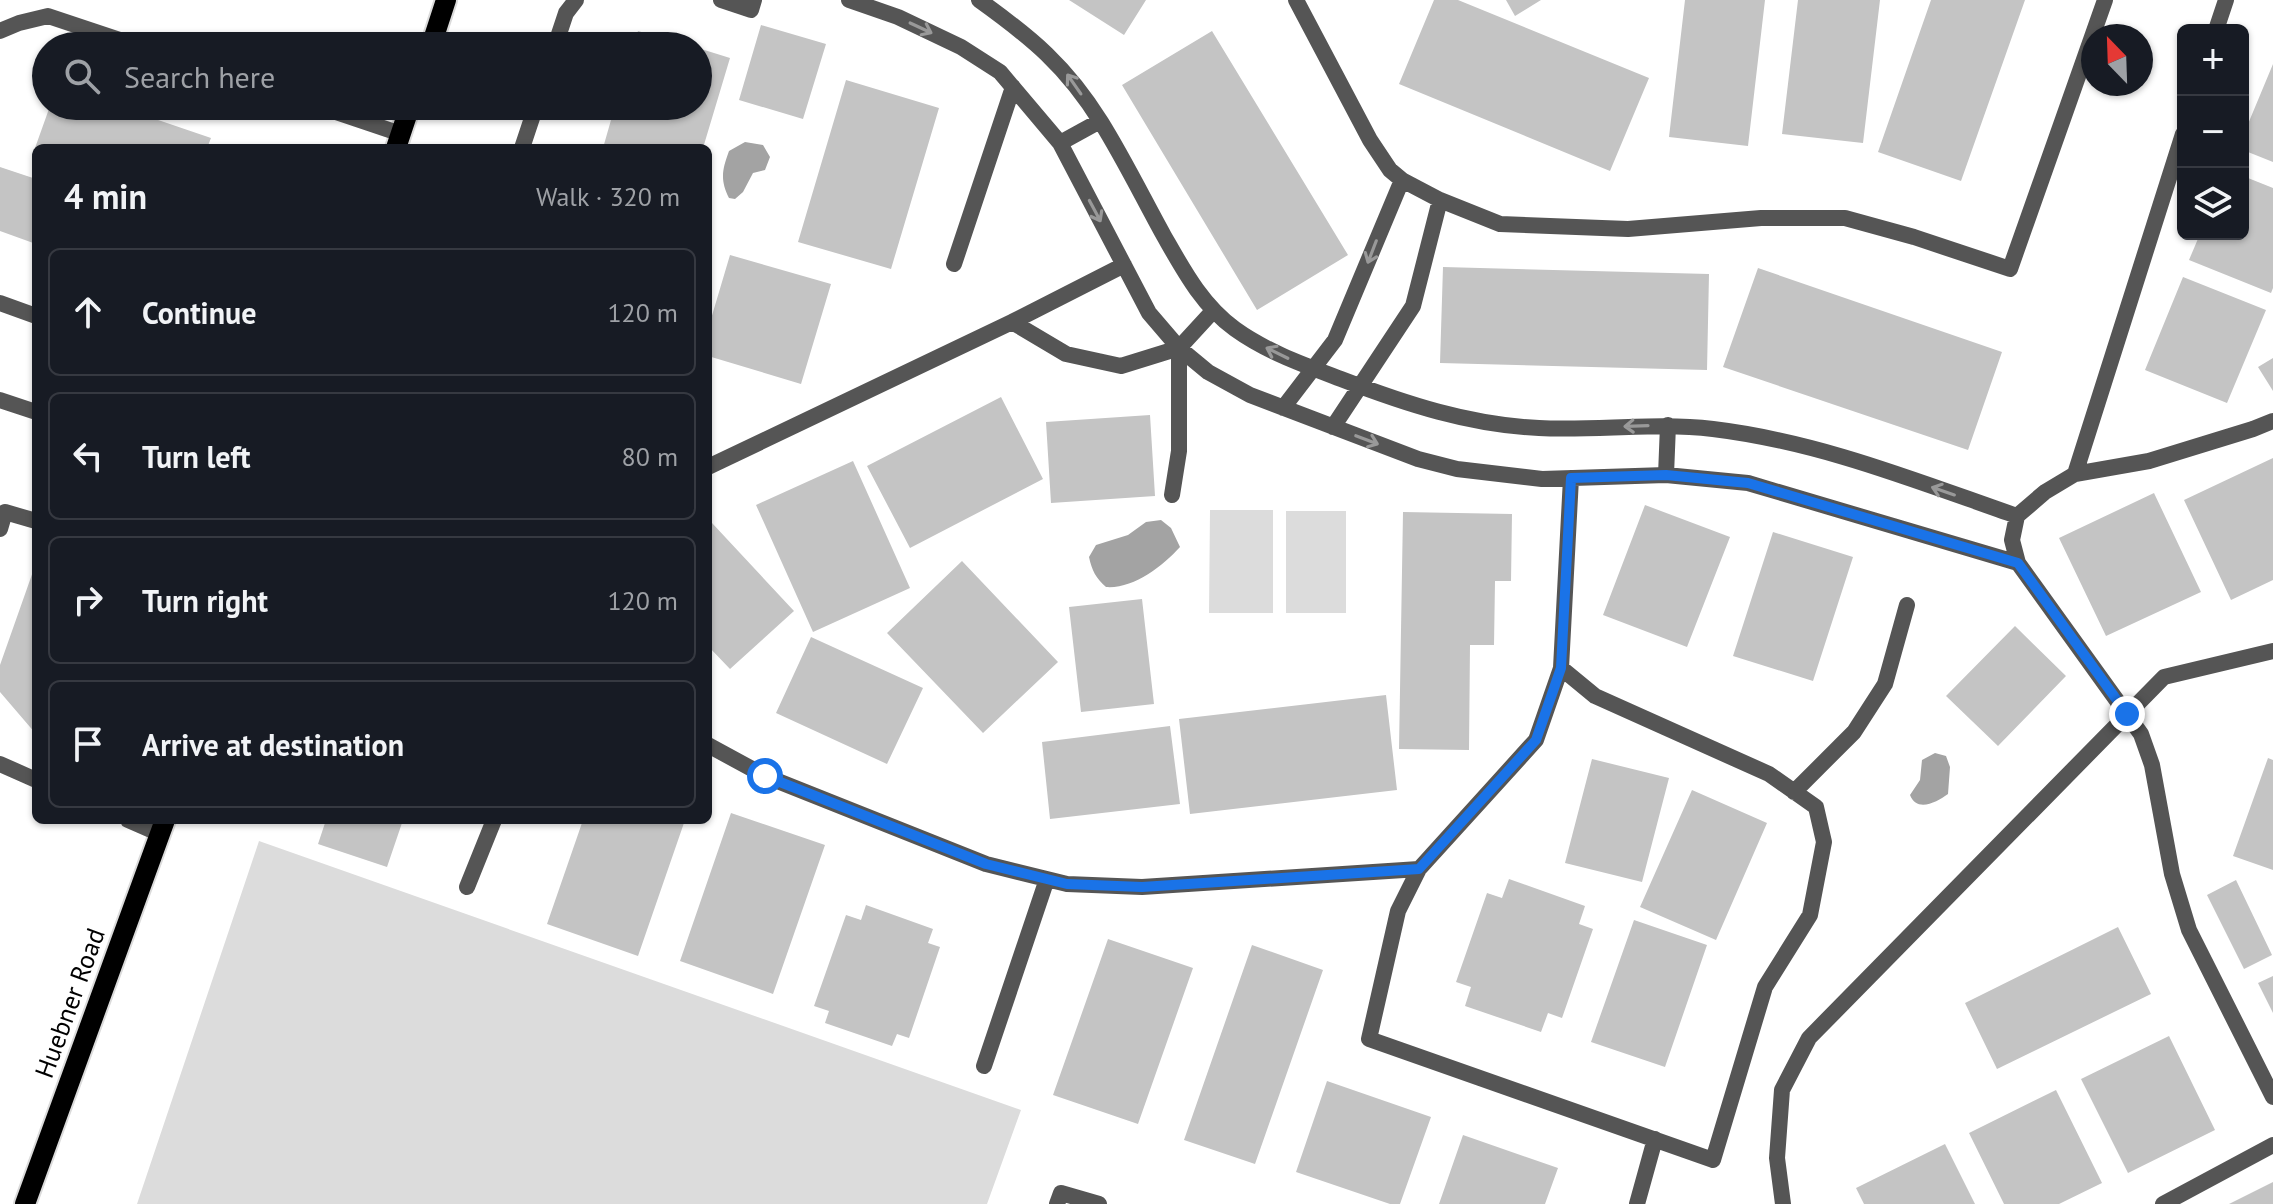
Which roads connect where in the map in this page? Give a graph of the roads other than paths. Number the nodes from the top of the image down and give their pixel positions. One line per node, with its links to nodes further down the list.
1 (446, 0): 13 (main road)
2 (576, 0): 14 (lane)
3 (721, 0): 4 (lane)
4 (754, 0)
5 (849, 0): 15 (lane, one-way to 15)
6 (979, 0): 19 (lane, one-way to 6)
7 (2105, 0): 25 (lane)
8 (2226, 0): 10 (lane)
9 (1302, 2): 24 (lane)
10 (2218, 24)
11 (0, 31): 12 (lane)
12 (96, 32)
13 (436, 32)
14 (560, 32)
15 (1013, 87): 21 (lane); 26 (lane)
16 (350, 120): 20 (lane)
17 (405, 120): 20 (main road)
18 (531, 120): 22 (lane)
19 (1100, 121): 21 (lane); 29 (lane)
20 (398, 141)
21 (1060, 143): 27 (lane, one-way to 27)
22 (523, 144)
23 (2177, 153): 42 (lane)
24 (1402, 180): 25 (lane); 33 (lane, one-way to 33)
25 (1440, 200): 34 (lane)
26 (954, 264)
27 (1124, 265): 31 (lane); 32 (lane)
28 (0, 303): 30 (lane)
29 (1213, 311): 32 (lane); 33 (lane, one-way to 29)
30 (32, 315)
31 (1012, 322): 32 (lane); 41 (lane)
32 (1179, 348): 36 (lane); 45 (lane)
33 (1314, 369): 34 (lane); 36 (lane)
34 (1360, 387): 39 (lane, one-way to 34); 40 (lane)
35 (0, 400): 37 (lane)
36 (1283, 408): 40 (lane)
37 (32, 411)
38 (2273, 421): 42 (lane)
39 (1668, 425): 43 (lane); 47 (lane, one-way to 39)
40 (1333, 427): 44 (lane, one-way to 44)
41 (712, 465)
42 (2075, 474): 47 (lane)
43 (1666, 475): 44 (lane); 50 (lane)
44 (1571, 478): 53 (lane)
45 (1172, 495)
46 (2, 511): 48 (lane); 49 (lane)
47 (2017, 516): 50 (lane)
48 (32, 520)
49 (0, 529)
50 (2018, 563): 54 (lane)
51 (1907, 605): 58 (lane)
52 (2273, 651): 54 (lane)
53 (1561, 668): 58 (lane); 61 (lane)
54 (2127, 714): 65 (lane); 72 (lane)
55 (712, 747): 62 (lane)
56 (0, 764): 57 (lane)
57 (32, 778)
58 (1794, 792): 66 (lane)
59 (492, 824): 63 (lane)
60 (162, 827): 68 (main road, Huebner Road)
61 (1419, 869): 62 (lane); 66 (lane)
62 (1047, 879): 64 (lane)
63 (467, 887)
64 (984, 1066)
65 (2273, 1097)
66 (1655, 1139): 71 (lane)
67 (2273, 1145): 73 (lane)
68 (25, 1204)
69 (1057, 1204): 70 (lane)
70 (1099, 1204)
71 (1637, 1204)
72 (1783, 1204)
73 (2163, 1204)

